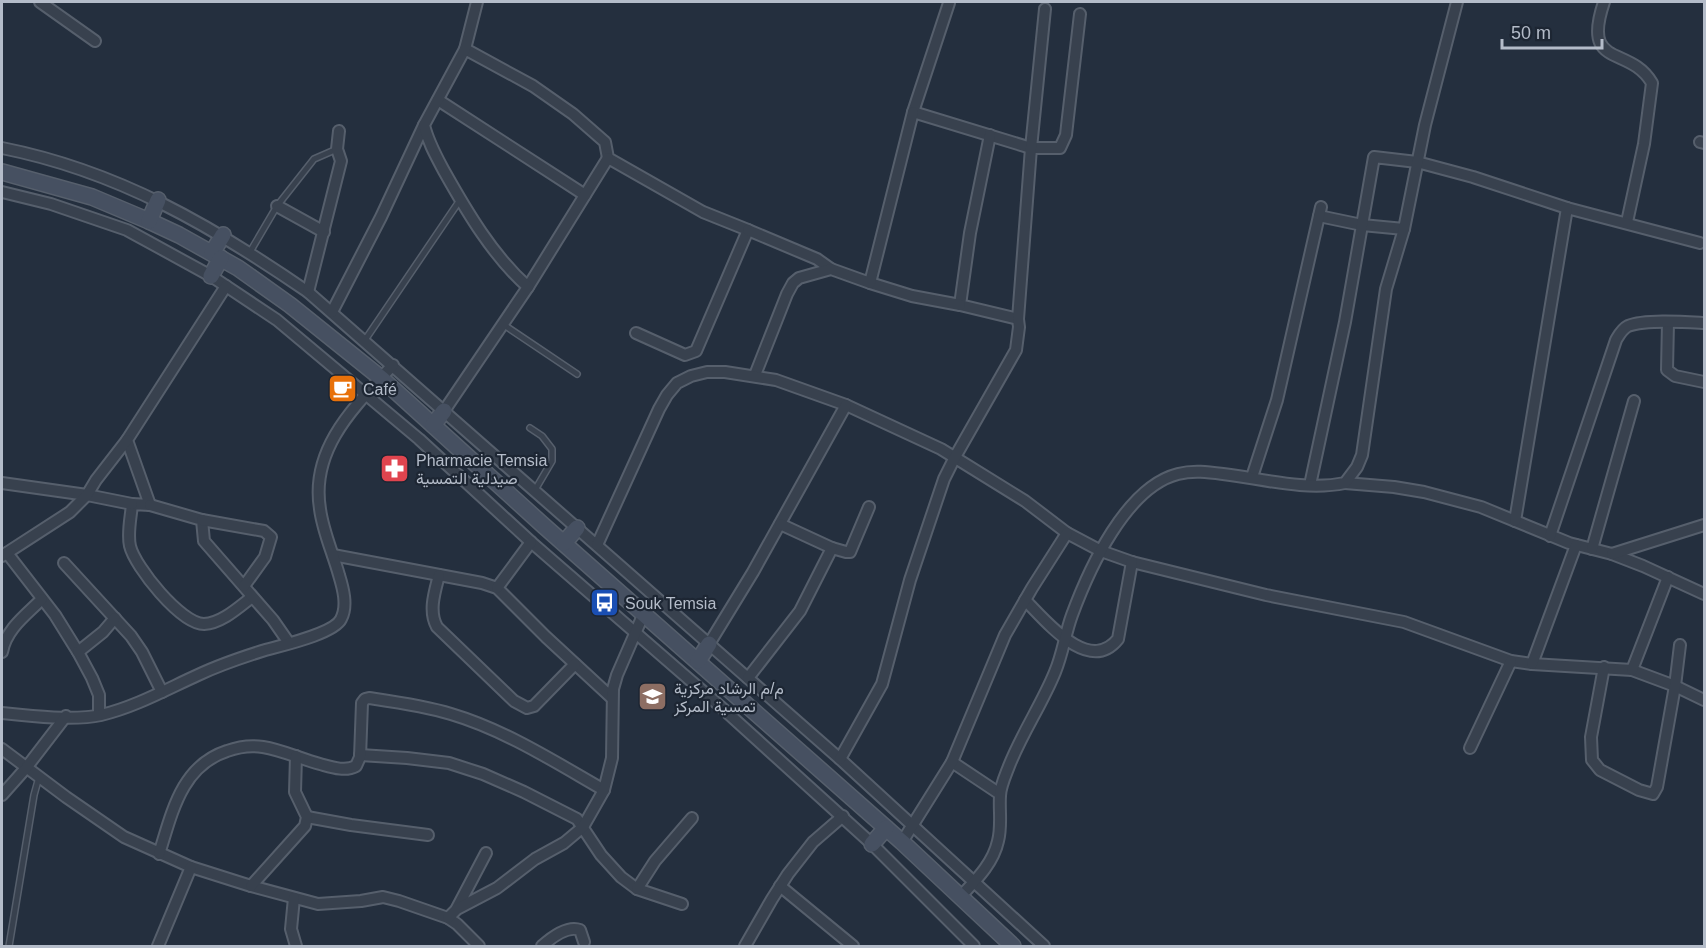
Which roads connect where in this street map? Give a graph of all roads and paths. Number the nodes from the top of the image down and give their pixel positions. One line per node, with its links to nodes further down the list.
1 (40, 2): 8 (street)
2 (477, 2): 9 (street)
3 (1457, 2): 19 (street)
4 (1604, 2): 28 (street)
5 (949, 3): 11 (street)
6 (1044, 9): 16 (street)
7 (1080, 14): 16 (street)
8 (95, 41)
9 (465, 49): 10 (street); 18 (street)
10 (438, 100): 12 (street); 22 (street)
11 (913, 112): 14 (street); 39 (street)
12 (424, 125): 24 (street); 44 (street)
13 (339, 131): 17 (street)
14 (990, 135): 16 (street); 43 (street)
15 (2, 148): 23 (street)
16 (1031, 148): 45 (street)
17 (337, 149): 25 (lane); 32 (street)
18 (608, 158): 22 (street); 31 (street)
19 (1417, 162): 26 (street); 29 (street); 30 (street)
20 (2, 172): 27 (main road)
21 (2, 192): 38 (street)
22 (585, 195): 41 (street)
23 (158, 200): 27 (main road); 33 (street)
24 (460, 200): 41 (street); 50 (lane)
25 (277, 206): 32 (street); 35 (lane)
26 (1567, 208): 28 (street); 74 (street)
27 (149, 221): 36 (main road)
28 (1627, 222): 34 (street)
29 (1362, 225): 30 (street); 64 (street); 67 (street)
30 (1404, 229): 66 (street)
31 (748, 230): 37 (street); 49 (street)
32 (324, 231): 42 (street)
33 (223, 235): 35 (street); 36 (main road)
34 (1700, 243)
35 (250, 252): 42 (street)
36 (216, 255): 38 (main road); 54 (main road)
37 (831, 269): 39 (street); 53 (street)
38 (211, 276): 40 (street)
39 (870, 283): 43 (street)
40 (226, 286): 56 (street); 62 (street)
41 (528, 287): 48 (street)
42 (308, 292): 44 (street)
43 (960, 305): 45 (street)
44 (332, 312): 50 (street)
45 (1018, 320): 63 (street)
46 (1668, 322): 47 (street); 55 (street); 79 (street)
47 (1704, 323)
48 (504, 325): 52 (lane); 59 (street)
49 (636, 333)
50 (364, 340): 51 (street)
51 (393, 365): 54 (street); 59 (street)
52 (577, 374)
53 (755, 375): 58 (street); 82 (street)
54 (381, 378): 56 (street); 60 (main road)
55 (1704, 382)
56 (366, 394): 80 (street); 89 (street)
57 (1634, 401): 85 (street)
58 (846, 405): 63 (street); 75 (street)
59 (444, 411): 60 (main road); 68 (street)
60 (434, 425): 81 (main road)
61 (530, 428): 68 (lane)
62 (127, 440): 69 (street); 71 (street)
63 (955, 457): 78 (street); 127 (street)
64 (1252, 477): 67 (street); 86 (street)
65 (2, 483): 69 (street)
66 (1345, 483): 67 (street); 74 (street)
67 (1310, 485)
68 (535, 490): 77 (street)
69 (87, 495): 70 (street); 88 (street)
70 (132, 504): 71 (street); 97 (street)
71 (150, 504): 73 (street)
72 (869, 507): 84 (street)
73 (202, 520): 94 (street); 94 (street)
74 (1515, 521): 79 (street)
75 (780, 524): 84 (street); 105 (street)
76 (1704, 525): 87 (street)
77 (577, 528): 81 (main road); 82 (street)
78 (1067, 533): 86 (street); 99 (street)
79 (1550, 536): 83 (street)
80 (531, 542): 95 (street); 102 (street)
81 (564, 543): 100 (main road)
82 (597, 545): 105 (street)
83 (1576, 545): 85 (street); 112 (street)
84 (832, 548): 115 (street)
85 (1592, 549): 87 (street)
86 (1101, 550): 90 (street); 103 (street)
87 (1612, 554): 93 (street)
88 (4, 555): 98 (street)
89 (333, 555): 92 (street); 104 (street)
90 (1132, 562): 103 (street); 110 (street)
91 (64, 563): 101 (street)
92 (439, 575): 95 (street); 111 (street)
93 (1668, 577): 96 (street); 114 (street)
94 (244, 586): 97 (street)
95 (497, 588): 111 (street)
96 (1704, 594)
97 (252, 597): 104 (street)
98 (42, 599): 107 (street); 108 (street)
99 (1024, 600): 103 (street); 128 (street)
100 (644, 614): 102 (street); 109 (main road)
101 (115, 618): 108 (street); 117 (street)
102 (635, 633): 118 (street); 134 (street)
103 (1065, 640): 132 (street)
104 (289, 643): 117 (street)
105 (709, 644): 109 (main road); 115 (street)
106 (1680, 645): 116 (street)
107 (2, 652)
108 (78, 652): 121 (street)
109 (698, 661): 139 (main road)
110 (1511, 661): 112 (street); 123 (street)
111 (575, 664): 118 (street)
112 (1532, 664): 113 (street)
113 (1604, 667): 114 (street); 116 (street)
114 (1632, 670): 116 (street)
115 (748, 678): 127 (street)
116 (1676, 686): 119 (street)
117 (162, 692): 121 (street)
118 (612, 698): 131 (street)
119 (1704, 700)
120 (2, 713): 122 (street)
121 (99, 715): 122 (street)
122 (66, 717): 129 (street)
123 (1470, 748)
124 (2, 749): 129 (street)
125 (360, 755): 126 (street); 131 (street); 137 (street)
126 (296, 756): 135 (street); 144 (street)
127 (840, 759): 138 (street)
128 (952, 762): 132 (street); 138 (street)
129 (26, 768): 130 (street); 133 (street)
130 (39, 777): 144 (street); 158 (lane)
131 (604, 790): 137 (street)
132 (1000, 794): 146 (street)
133 (2, 795)
134 (843, 816): 142 (street); 148 (street)
135 (308, 817): 140 (street); 147 (street)
136 (692, 818): 149 (street)
137 (583, 827): 149 (street); 153 (street)
138 (912, 827): 141 (street); 146 (street)
139 (886, 828): 141 (main road); 142 (main road)
140 (428, 835)
141 (902, 842): 150 (main road)
142 (872, 844): 165 (street)
143 (486, 853): 153 (street)
144 (159, 854): 145 (street)
145 (191, 867): 147 (street); 159 (street)
146 (974, 882): 150 (street); 167 (street)
147 (251, 886): 151 (street)
148 (780, 886): 157 (street); 164 (street)
149 (637, 889): 152 (street)
150 (960, 897): 166 (main road)
151 (294, 898): 154 (street); 160 (street)
152 (682, 904)
153 (457, 909): 154 (street)
154 (448, 918): 155 (street)
155 (467, 935): 161 (street); 162 (street)
156 (585, 942): 163 (street)
157 (848, 945)
158 (9, 946)
159 (158, 946)
160 (296, 946)
161 (463, 946)
162 (479, 946)
163 (542, 946)
164 (745, 946)
165 (972, 946)
166 (1013, 946)
167 (1044, 946)

